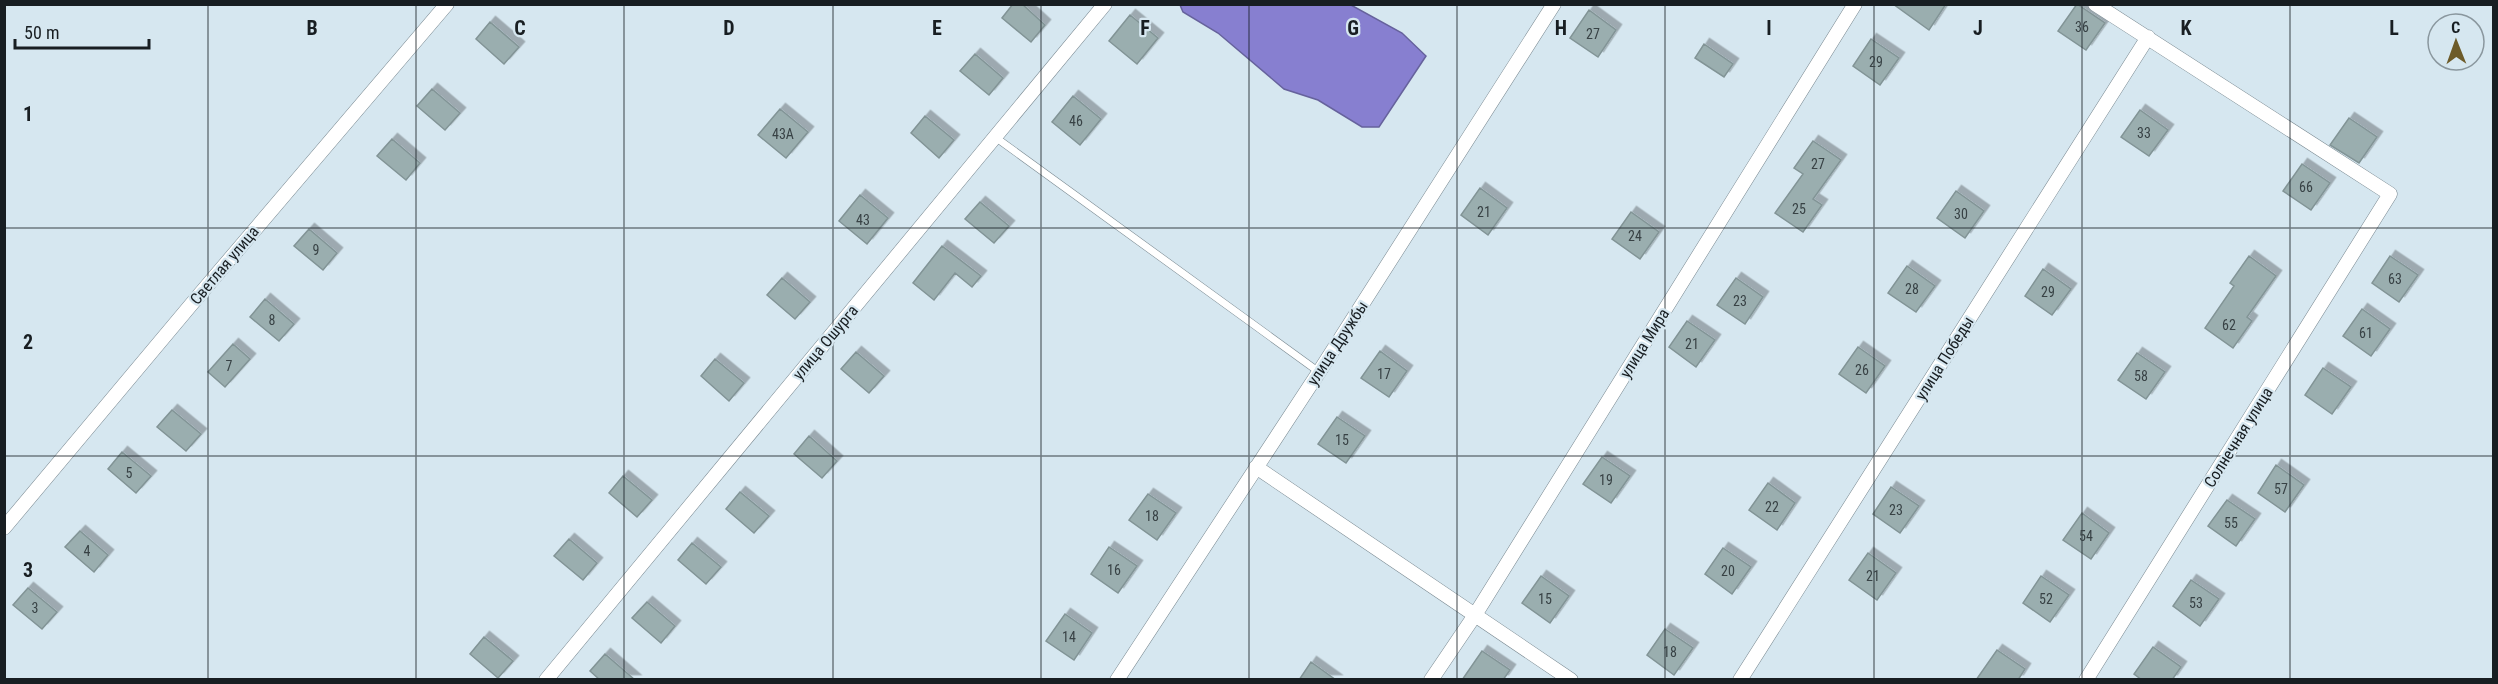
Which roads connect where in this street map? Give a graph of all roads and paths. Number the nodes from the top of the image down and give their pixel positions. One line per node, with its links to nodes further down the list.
1 (447, 4): 10 (street, Светлая улица)
2 (1105, 4): 7 (street, улица Ошурга)
3 (1554, 4): 8 (street, улица Дружбы)
4 (1855, 4): 11 (street, улица Мира)
5 (2095, 4): 6 (street)
6 (2148, 37): 16 (street, улица Победы); 17 (street, Солнечная улица)
7 (995, 137): 8 (lane); 12 (street, улица Ошурга)
8 (1319, 372): 9 (street, улица Дружбы)
9 (1256, 467): 11 (street); 13 (street, улица Дружбы)
10 (4, 528)
11 (1475, 615): 14 (street, улица Мира); 15 (street)
12 (546, 680)
13 (1117, 680)
14 (1431, 680)
15 (1571, 680)
16 (1740, 680)
17 (2086, 680)

